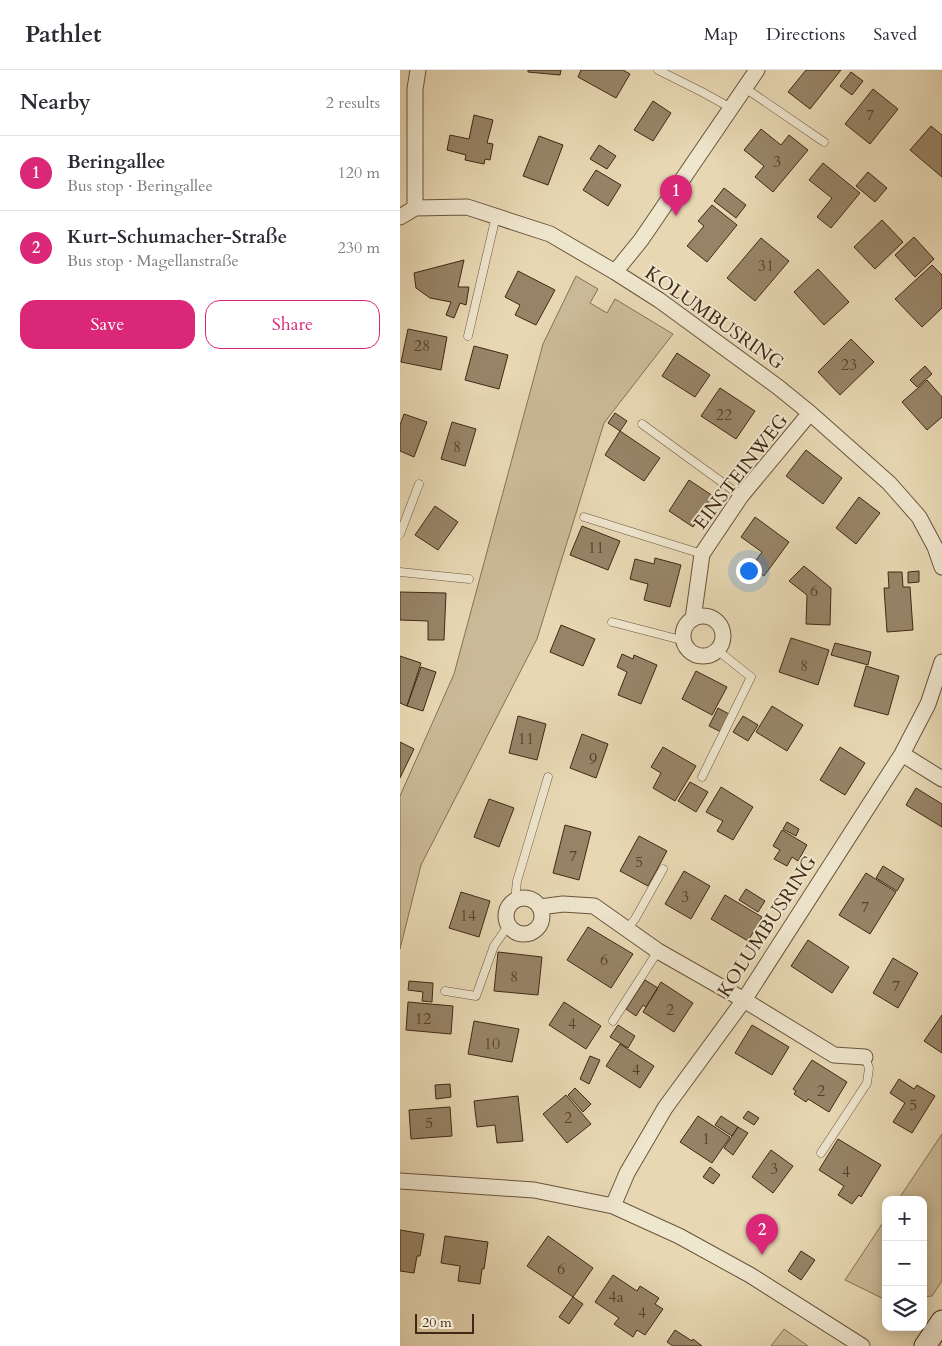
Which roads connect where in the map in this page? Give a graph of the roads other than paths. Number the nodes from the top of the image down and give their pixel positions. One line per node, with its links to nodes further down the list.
1 (418, 70): 7 (street)
2 (658, 70): 5 (lane)
3 (757, 70): 4 (street)
4 (745, 88): 5 (street); 6 (lane)
5 (731, 108): 10 (street)
6 (824, 142)
7 (415, 208): 8 (street, KOLUMBUSRING); 9 (street, KOLUMBUSRING)
8 (496, 216): 10 (street, KOLUMBUSRING); 11 (lane)
9 (400, 217)
10 (616, 272): 12 (street, KOLUMBUSRING)
11 (468, 336)
12 (810, 413): 15 (street, EINSTEINWEG); 19 (street, KOLUMBUSRING)
13 (642, 424): 15 (lane)
14 (419, 484): 17 (lane)
15 (741, 496): 18 (street, EINSTEINWEG)
16 (584, 517): 18 (lane, EINSTEINWEG)
17 (400, 534)
18 (702, 554): 22 (street, EINSTEINWEG)
19 (942, 567)
20 (400, 572): 21 (lane)
21 (469, 579)
22 (693, 619): 24 (street, EINSTEINWEG); 25 (street)
23 (612, 622): 24 (lane)
24 (684, 641): 25 (street)
25 (718, 650): 29 (lane)
26 (942, 662): 27 (street, KOLUMBUSRING)
27 (902, 754): 30 (street); 38 (street, KOLUMBUSRING)
28 (548, 777): 32 (lane)
29 (702, 777)
30 (942, 779)
31 (663, 869): 35 (lane)
32 (515, 900): 33 (street); 34 (street)
33 (540, 907): 34 (street); 35 (street)
34 (508, 926): 37 (lane)
35 (627, 929): 36 (street)
36 (658, 951): 38 (street); 39 (lane)
37 (445, 992)
38 (744, 1000): 40 (street); 43 (street, KOLUMBUSRING)
39 (613, 1021)
40 (865, 1057): 41 (lane)
41 (821, 1153)
42 (400, 1181): 43 (street)
43 (613, 1206): 45 (street)
44 (942, 1321): 46 (main road)
45 (862, 1346)
46 (925, 1346)

